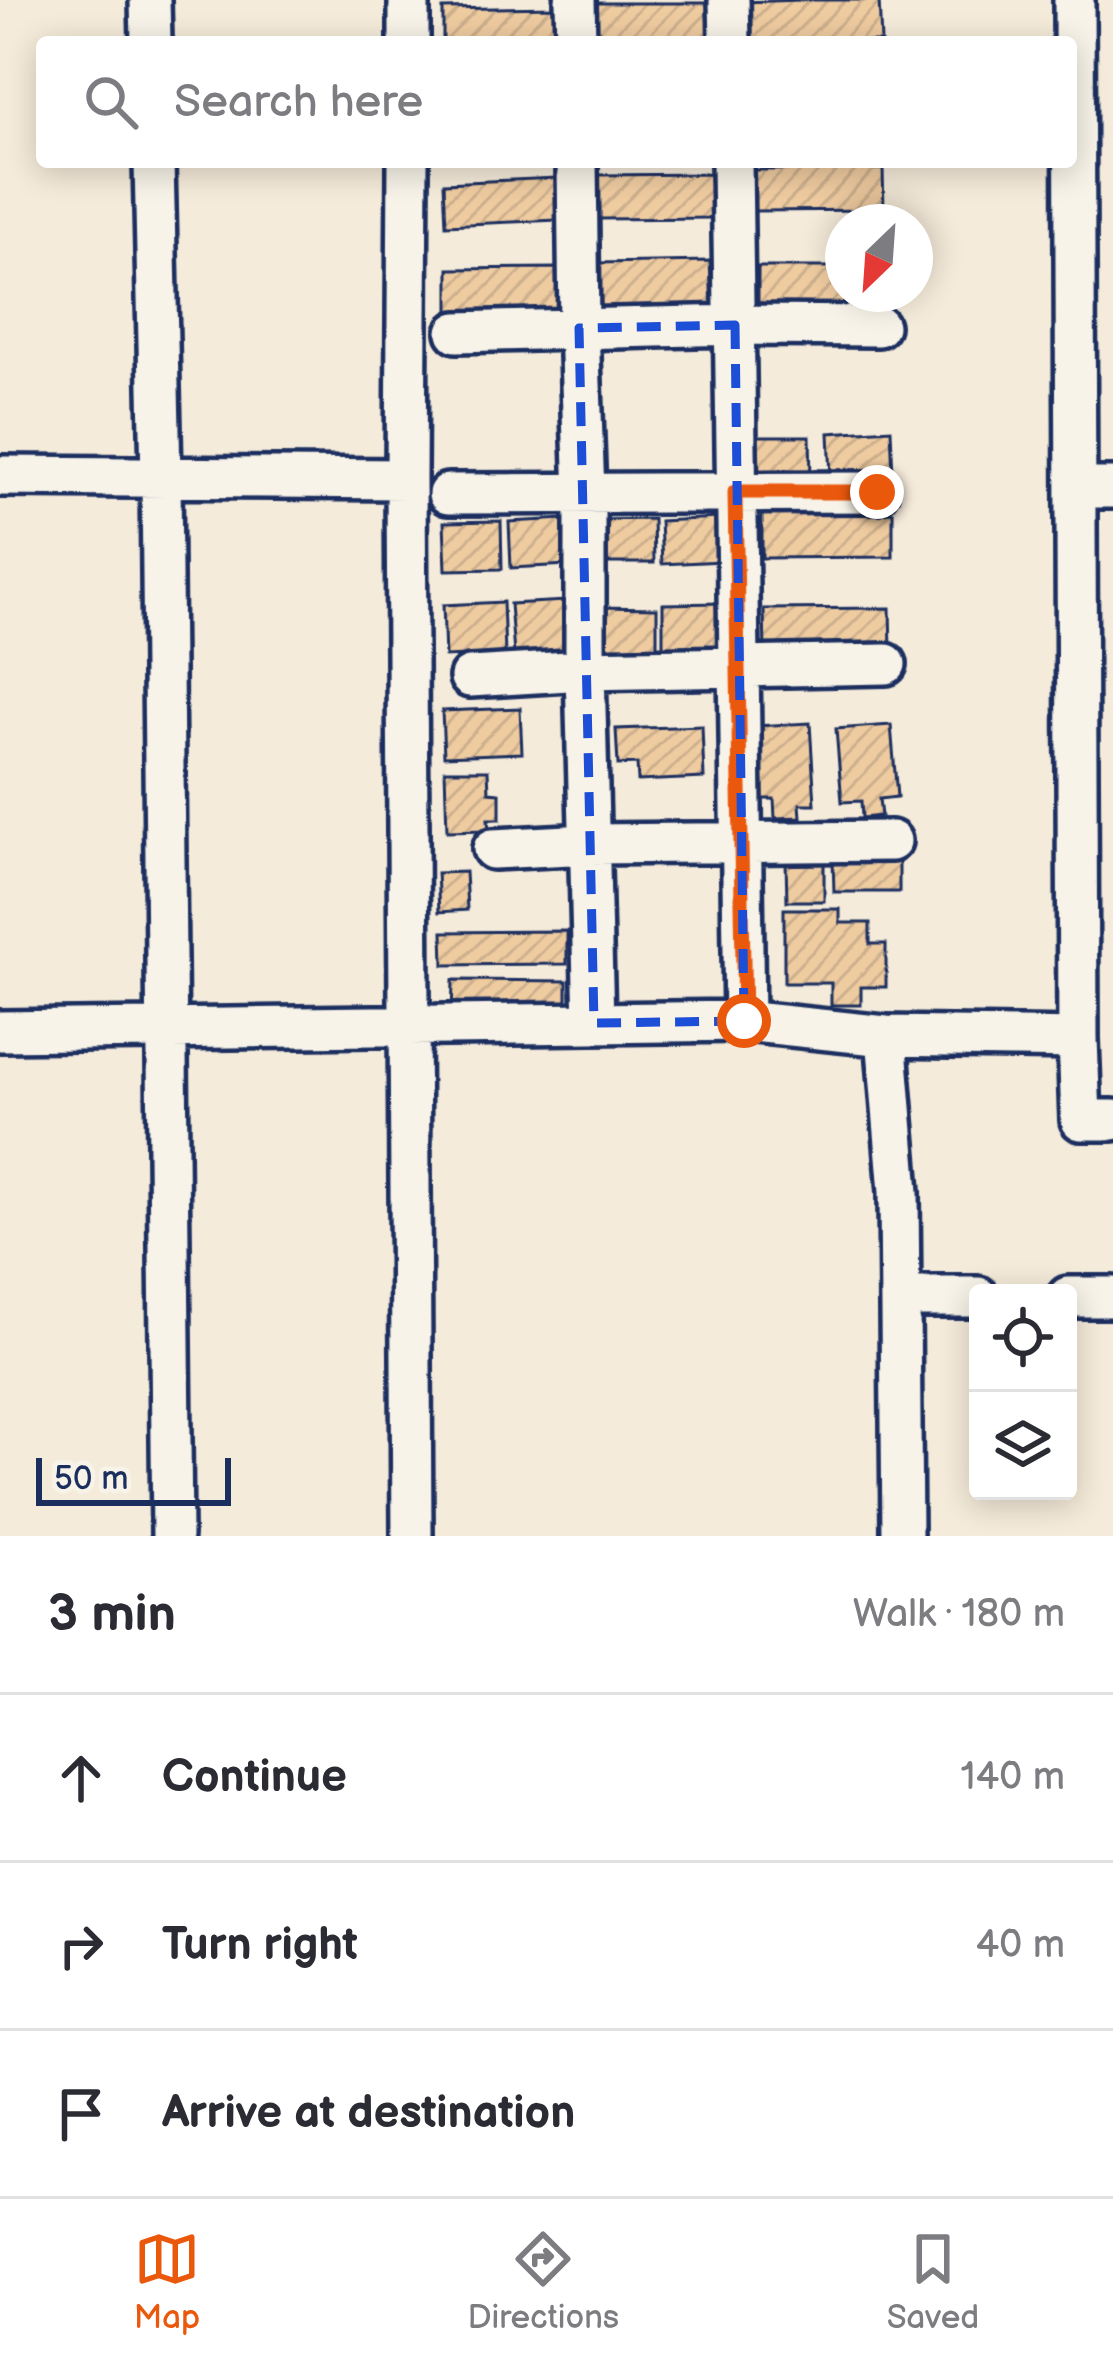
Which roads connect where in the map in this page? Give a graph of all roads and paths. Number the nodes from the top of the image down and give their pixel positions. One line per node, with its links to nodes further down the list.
1 (150, 0): 6 (street)
2 (409, 0): 7 (street)
3 (575, 0): 8 (street)
4 (730, 0): 9 (street)
5 (1087, 24): 21 (street)
6 (151, 36)
7 (409, 36)
8 (576, 36)
9 (730, 36)
10 (154, 168): 19 (street)
11 (408, 168): 20 (street)
12 (577, 168): 16 (street)
13 (732, 168): 14 (street)
14 (735, 325): 15 (street); 16 (street); 22 (street)
15 (878, 326)
16 (579, 328): 17 (street); 25 (street)
17 (457, 332)
18 (0, 476): 19 (street)
19 (161, 477): 20 (street); 38 (street)
20 (406, 479): 37 (street)
21 (1095, 488): 34 (street)
22 (735, 492): 23 (street); 25 (street); 27 (street)
23 (877, 492)
24 (448, 494): 25 (street)
25 (585, 495): 28 (street)
26 (886, 664): 27 (street)
27 (740, 667): 28 (street); 31 (street)
28 (585, 670): 29 (street); 32 (street)
29 (470, 677)
30 (891, 841): 31 (street)
31 (742, 842): 32 (street); 35 (street)
32 (589, 844): 33 (street); 36 (street)
33 (493, 850)
34 (1096, 943): 41 (street)
35 (744, 1021): 36 (street); 40 (street)
36 (594, 1023): 37 (street)
37 (410, 1026): 38 (street); 48 (street)
38 (166, 1029): 39 (street); 47 (street)
39 (0, 1031)
40 (886, 1036): 41 (street); 46 (street)
41 (1078, 1040): 42 (street)
42 (1113, 1120)
43 (969, 1297): 46 (street)
44 (1077, 1297): 45 (street)
45 (1113, 1297)
46 (901, 1298): 49 (street)
47 (172, 1536)
48 (412, 1536)
49 (902, 1536)

